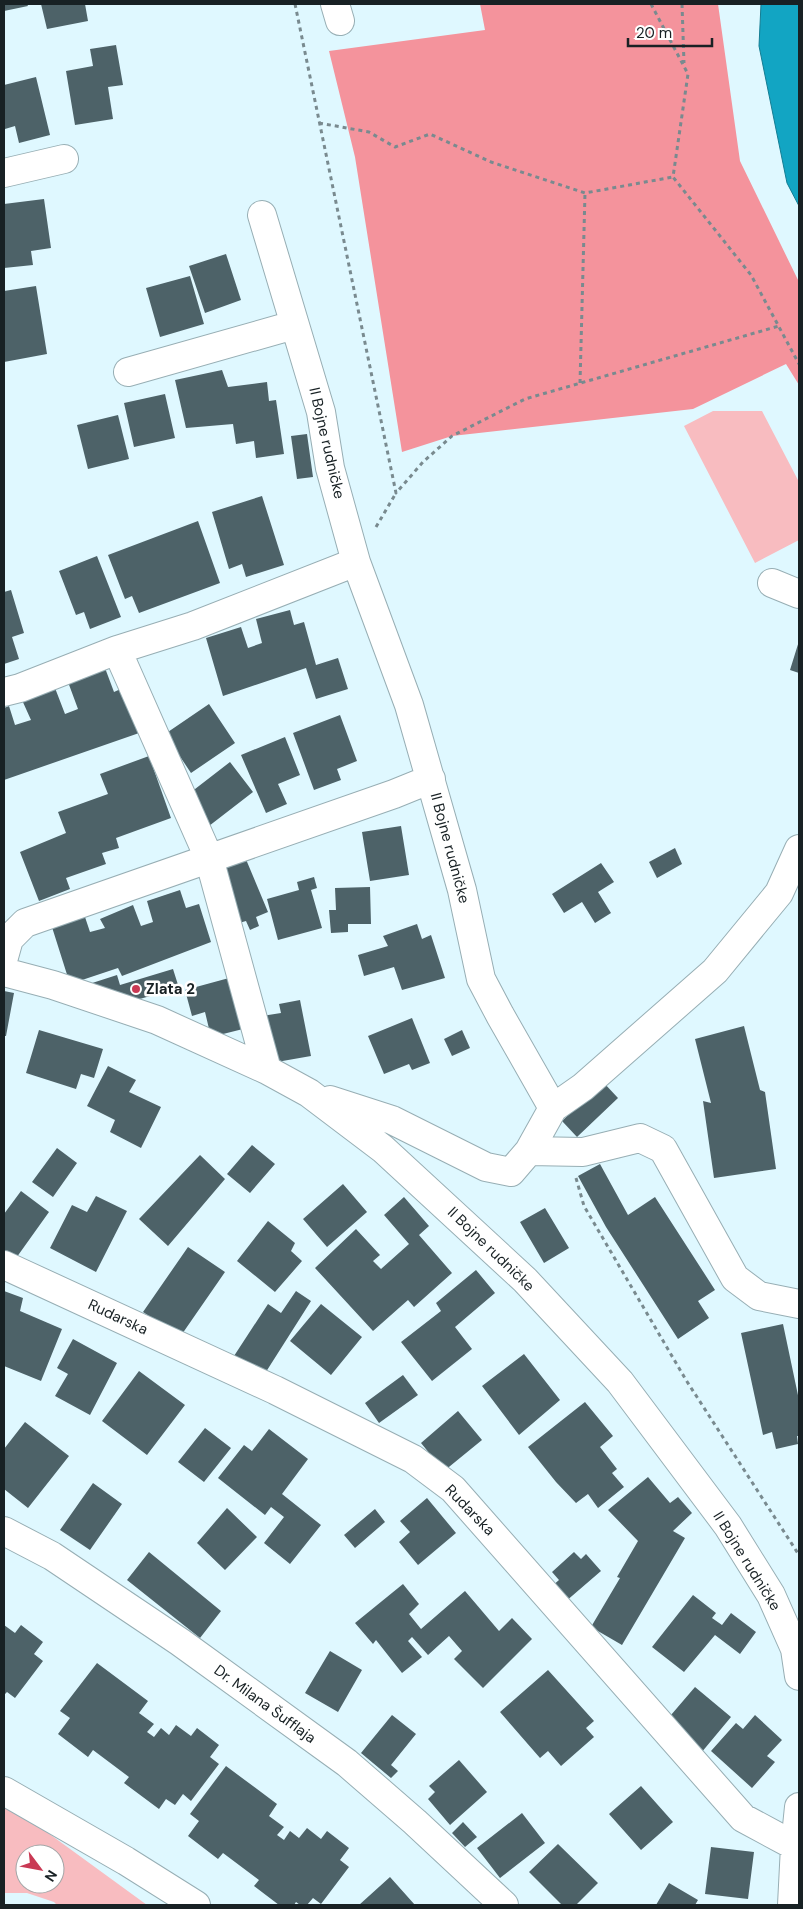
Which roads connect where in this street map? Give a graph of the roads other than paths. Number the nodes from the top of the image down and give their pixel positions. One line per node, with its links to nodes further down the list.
1 (64, 159): 2 (street)
2 (4, 173)
3 (262, 215): 4 (street, II Bojne rudničke)
4 (294, 325): 5 (street); 6 (street, II Bojne rudničke)
5 (128, 372)
6 (356, 562): 9 (street); 11 (street, II Bojne rudničke)
7 (772, 583): 8 (street)
8 (799, 594)
9 (117, 650): 10 (street); 13 (street)
10 (4, 692)
11 (431, 779): 13 (street, II Bojne rudničke); 18 (street, II Bojne rudničke)
12 (799, 849): 18 (street)
13 (209, 858): 14 (street, II Bojne rudničke); 16 (street)
14 (4, 957)
15 (4, 972): 16 (street)
16 (267, 1070): 17 (street)
17 (309, 1093): 19 (street); 23 (street, II Bojne rudničke)
18 (553, 1108): 19 (street)
19 (528, 1151): 21 (street)
20 (4, 1265): 26 (street, Rudarska)
21 (799, 1304)
22 (4, 1531): 28 (street, Dr. Milana Šufflaja)
23 (799, 1676)
24 (4, 1791): 27 (street)
25 (799, 1807): 26 (street)
26 (795, 1846): 29 (street)
27 (196, 1905)
28 (504, 1905)
29 (792, 1905)

